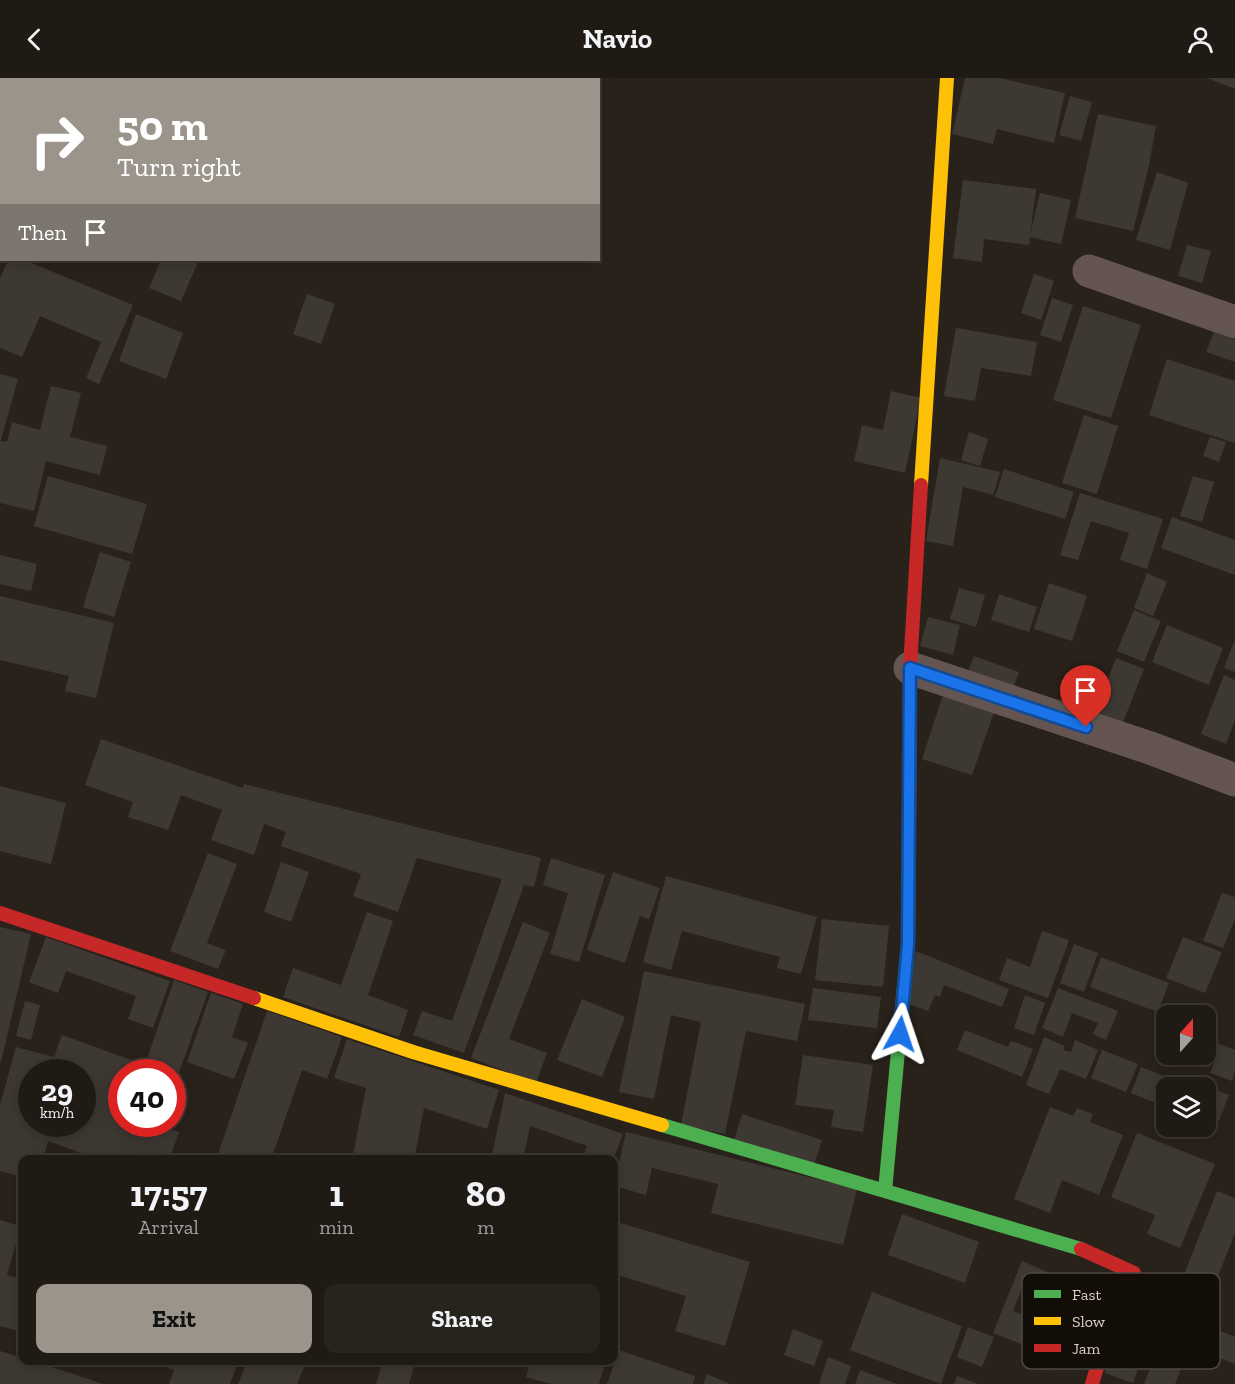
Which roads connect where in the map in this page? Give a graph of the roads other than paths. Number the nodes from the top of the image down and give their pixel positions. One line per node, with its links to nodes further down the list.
1 (947, 78): 4 (street)
2 (1089, 271): 3 (street)
3 (1235, 322)
4 (910, 668): 5 (street); 7 (street)
5 (1235, 780)
6 (0, 913): 7 (street)
7 (885, 1191): 8 (street)
8 (1134, 1273)
9 (1096, 1369): 10 (street)
10 (1092, 1384)

